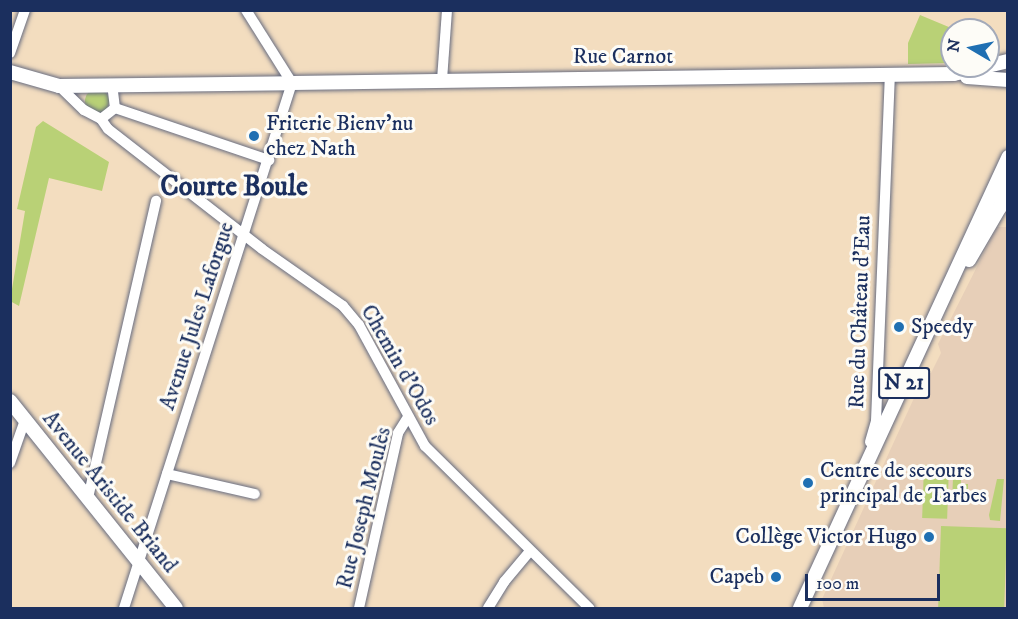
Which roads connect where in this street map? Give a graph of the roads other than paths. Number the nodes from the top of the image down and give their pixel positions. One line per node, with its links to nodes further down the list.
1 (25, 10): 4 (street)
2 (246, 10): 11 (street)
3 (447, 10): 9 (street)
4 (10, 53)
5 (10, 72): 14 (main road, Rue Carnot)
6 (940, 74): 7 (main road, Rue Carnot)
7 (890, 75): 9 (main road, Rue Carnot); 30 (street, Rue du Château d'Eau)
8 (990, 78): 10 (main road, Rue Carnot)
9 (442, 80): 11 (main road, Rue Carnot)
10 (1008, 80)
11 (292, 83): 13 (main road, Rue Carnot); 19 (street, Avenue Jules Laforgue)
12 (86, 85): 13 (main road, Rue Carnot); 14 (main road, Rue Carnot); 15 (street)
13 (112, 85): 16 (street)
14 (59, 86): 15 (street, Chemin d'Odos)
15 (79, 105): 17 (street, Chemin d'Odos)
16 (115, 108): 17 (street); 19 (street)
17 (102, 119): 22 (street, Chemin d'Odos)
18 (1008, 157): 30 (main road, N 21)
19 (269, 160): 22 (street, Avenue Jules Laforgue)
20 (1008, 183): 39 (main road, N 21)
21 (156, 201): 29 (street)
22 (244, 233): 24 (street, Chemin d'Odos); 27 (street, Avenue Jules Laforgue)
23 (10, 401): 25 (main road, Avenue Aristide Briand)
24 (408, 417): 31 (street, Chemin d'Odos); 35 (street, Rue Joseph Moulès)
25 (25, 420): 26 (street); 29 (main road, Avenue Aristide Briand)
26 (10, 463)
27 (167, 474): 28 (street); 32 (street, Avenue Jules Laforgue)
28 (255, 494)
29 (88, 498): 32 (main road, Avenue Aristide Briand)
30 (831, 542): 38 (main road, N 21)
31 (529, 552): 36 (street); 37 (street, Chemin d'Odos)
32 (138, 559): 33 (street, Avenue Jules Laforgue); 34 (main road, Avenue Aristide Briand)
33 (124, 609)
34 (176, 609)
35 (359, 609)
36 (488, 609)
37 (589, 609)
38 (800, 609)
39 (810, 609)

